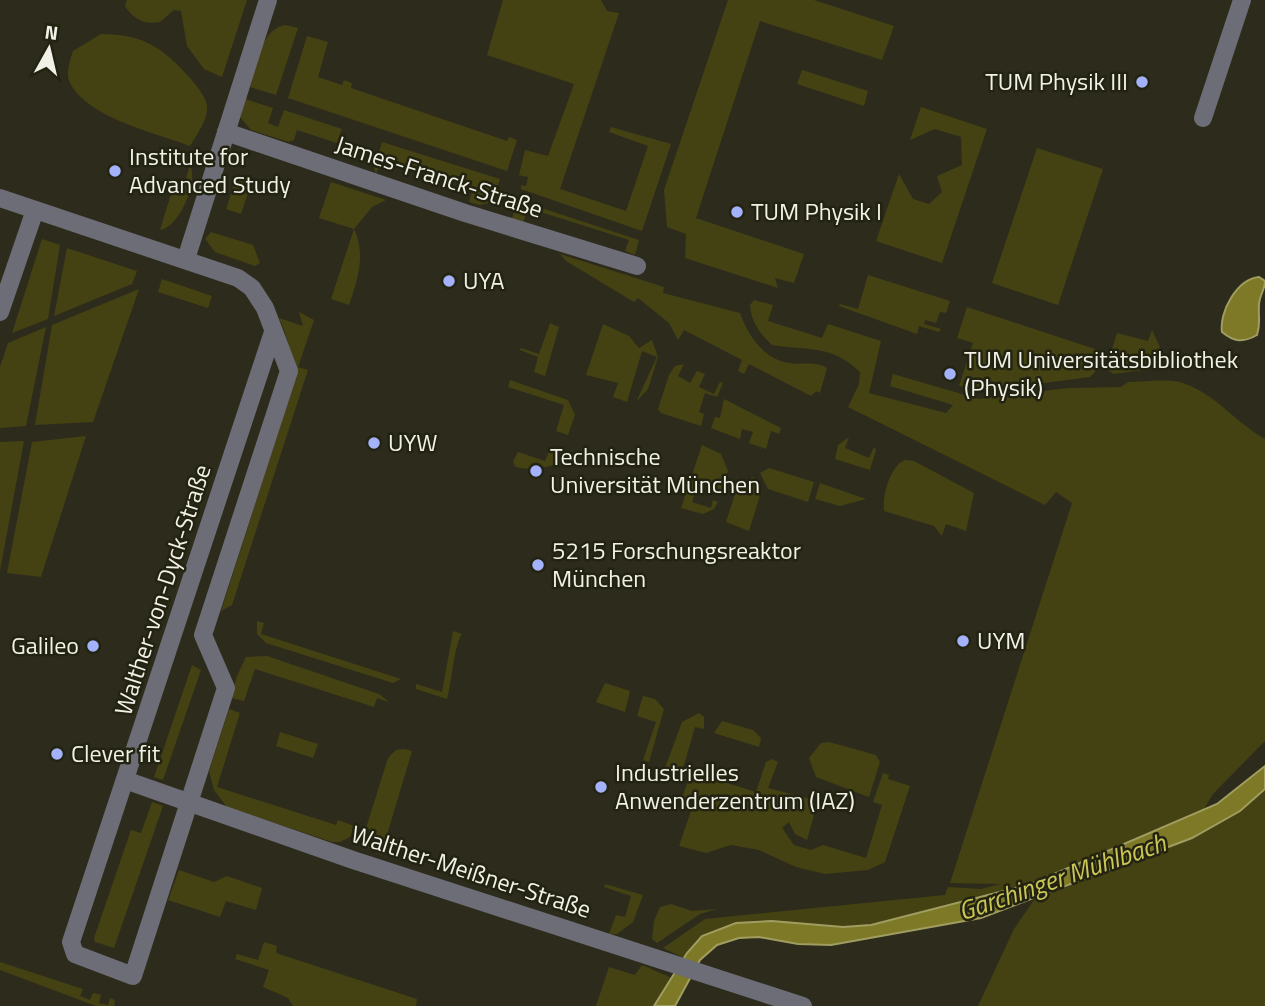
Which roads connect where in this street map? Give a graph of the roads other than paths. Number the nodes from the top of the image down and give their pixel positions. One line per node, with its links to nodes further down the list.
1 (268, 0): 4 (street)
2 (1242, 0): 3 (street)
3 (1203, 118)
4 (226, 132): 7 (street); 8 (street, James-Franck-Straße)
5 (0, 198): 6 (street)
6 (35, 209): 7 (street); 9 (street)
7 (186, 259): 10 (street, Walther-von-Dyck-Straße)
8 (637, 266)
9 (0, 312)
10 (273, 332): 11 (street, Walther-von-Dyck-Straße); 12 (street, Walther-von-Dyck-Straße)
11 (125, 780): 12 (street, Walther-Meißner-Straße); 12 (street, Walther-von-Dyck-Straße)
12 (188, 803): 13 (street, Walther-Meißner-Straße)
13 (803, 1006)

